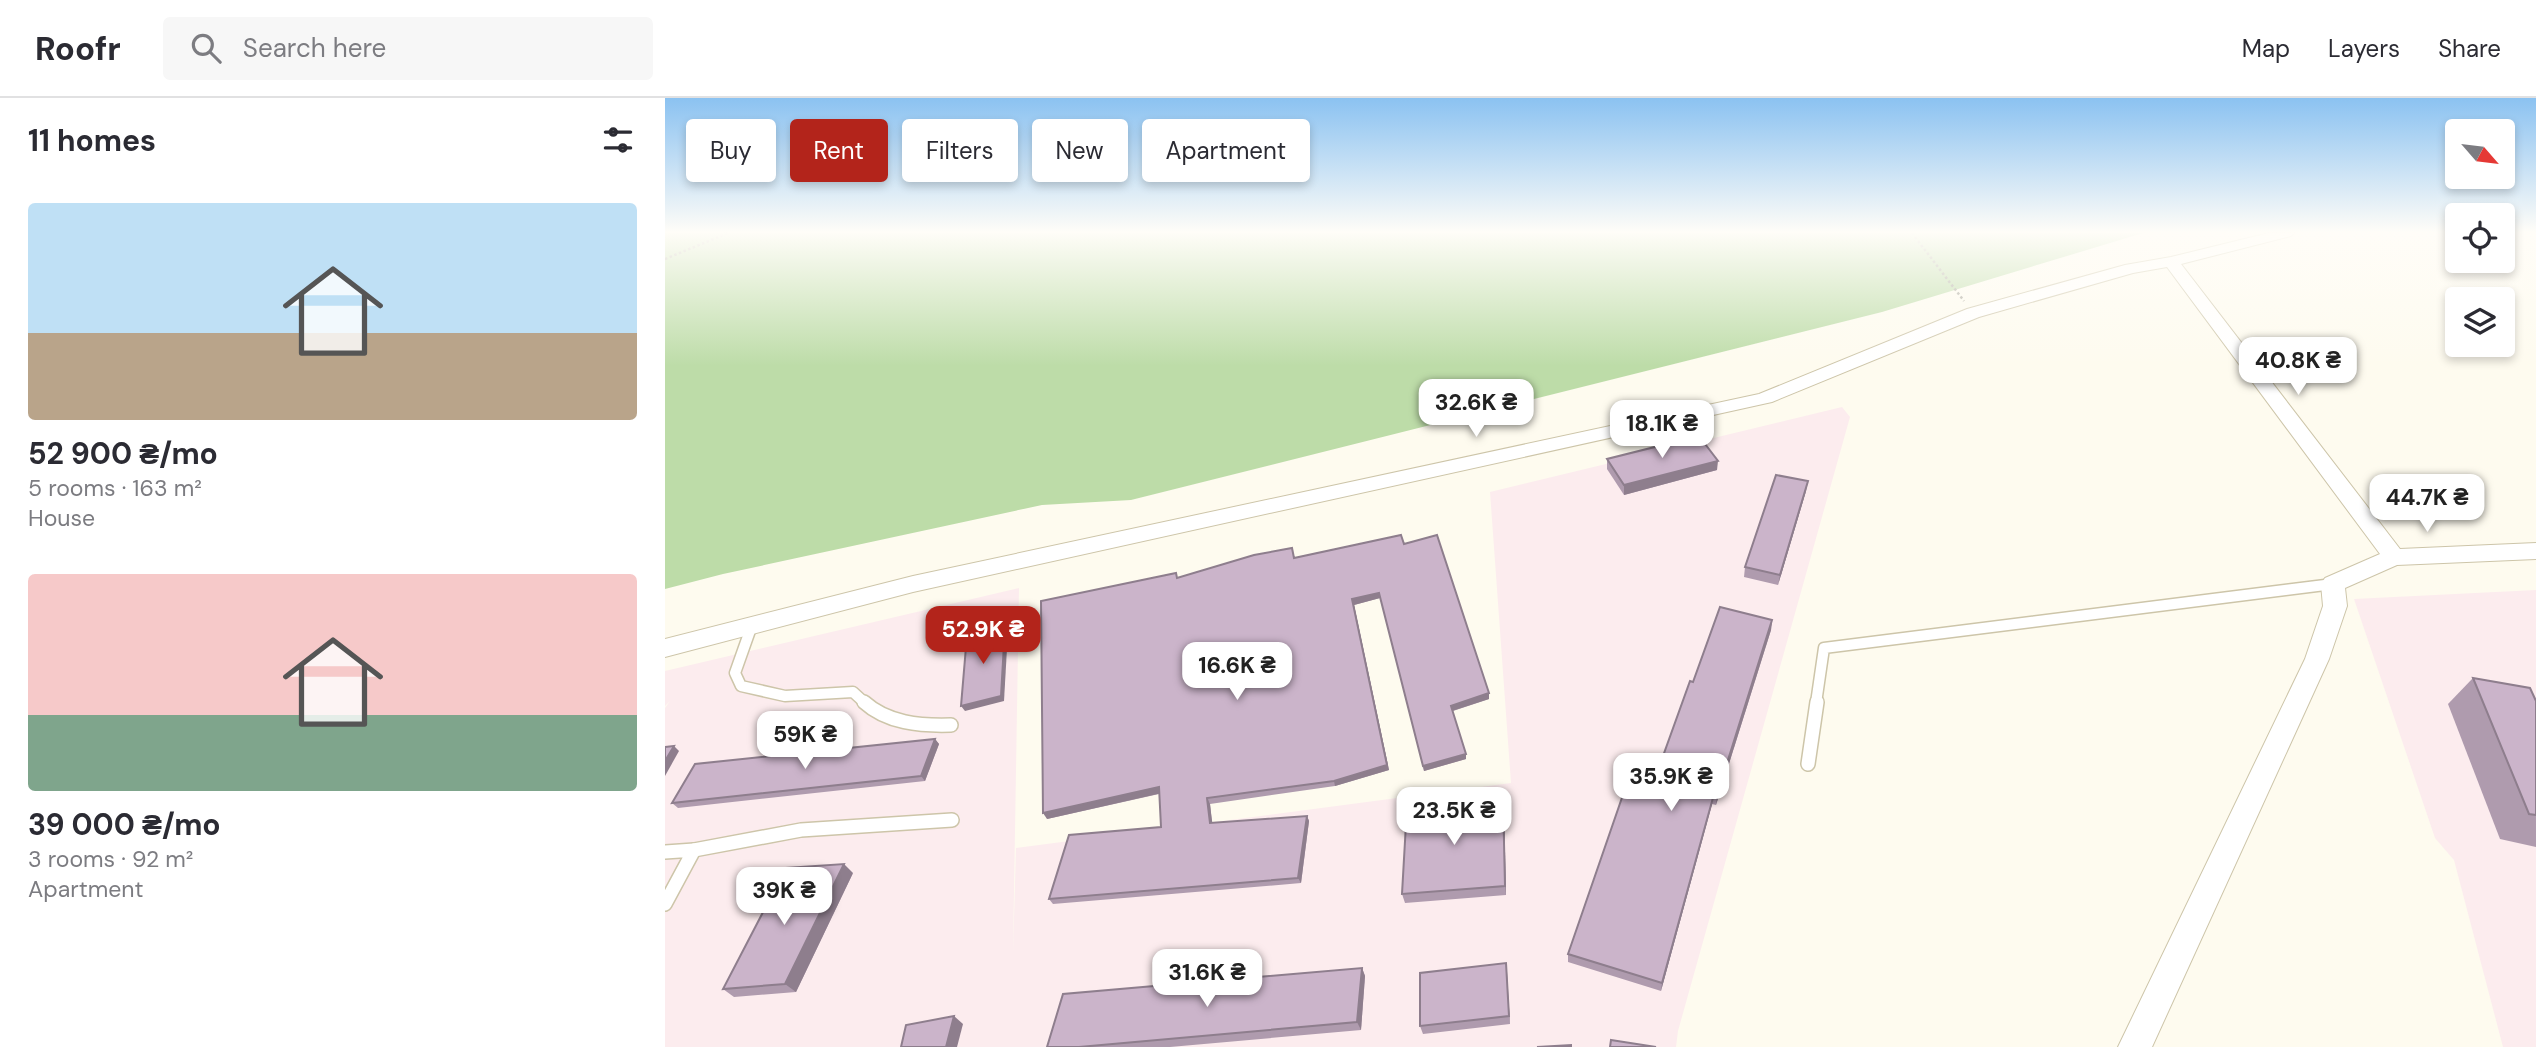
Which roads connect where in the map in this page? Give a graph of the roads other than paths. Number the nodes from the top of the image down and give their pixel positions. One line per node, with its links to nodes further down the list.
1 (2098, 277): 6 (street)
2 (2183, 277): 4 (street)
3 (2536, 551): 4 (street)
4 (2394, 557): 5 (street)
5 (2333, 584): 9 (lane); 14 (street)
6 (752, 625): 7 (street); 8 (lane)
7 (665, 648)
8 (951, 725)
9 (1808, 764)
10 (952, 820): 11 (lane)
11 (694, 850): 12 (lane); 13 (lane)
12 (665, 852)
13 (665, 904)
14 (2135, 1047)

